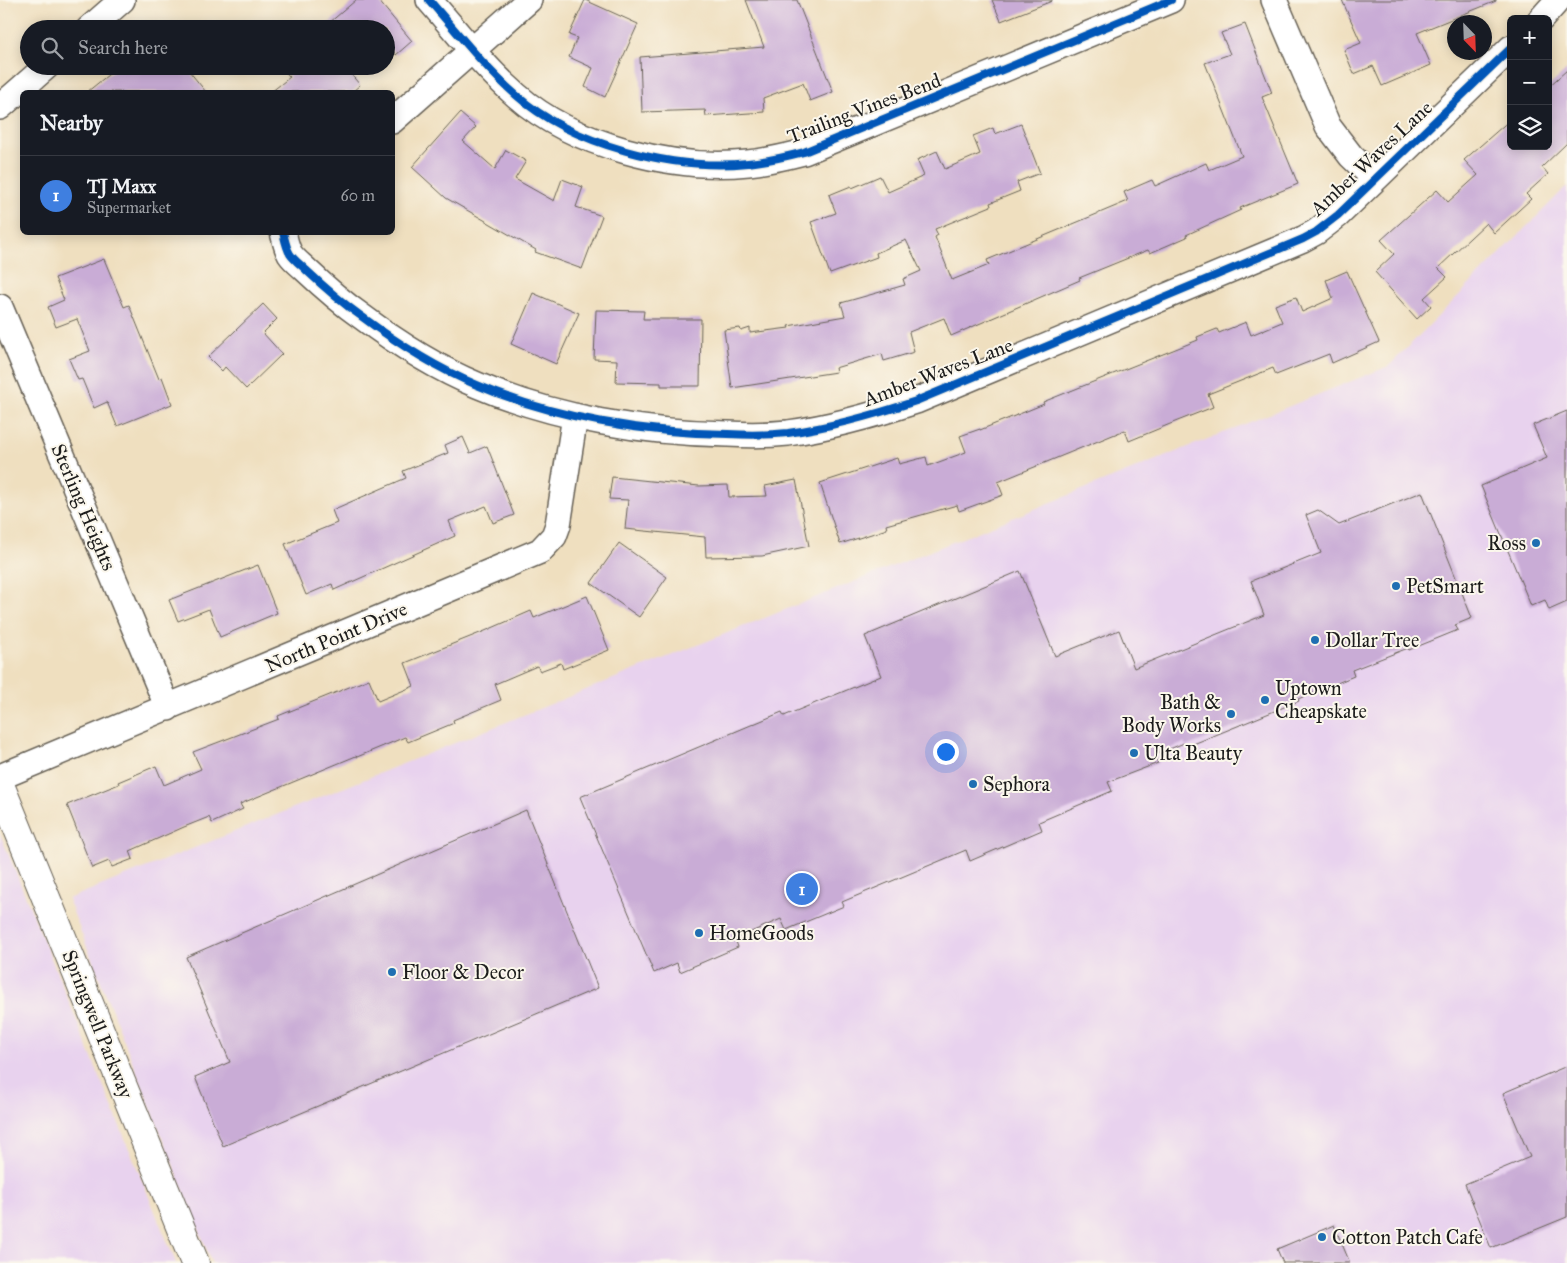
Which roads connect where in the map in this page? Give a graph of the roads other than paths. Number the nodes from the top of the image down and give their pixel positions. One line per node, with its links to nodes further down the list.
1 (122, 0): 8 (street)
2 (429, 0): 9 (street, Trailing Vines Bend)
3 (529, 0): 9 (street)
4 (1171, 0): 9 (street, Trailing Vines Bend)
5 (1274, 0): 14 (street)
6 (1558, 0): 7 (street)
7 (1545, 15)
8 (99, 20)
9 (473, 50): 13 (street)
10 (1507, 52): 14 (street, Amber Waves Lane)
11 (37, 75): 12 (street)
12 (0, 107)
13 (395, 119)
14 (1375, 179): 17 (street, Amber Waves Lane)
15 (284, 235): 17 (street, Amber Waves Lane)
16 (0, 307): 18 (street, Sterling Heights)
17 (575, 416): 18 (street, North Point Drive)
18 (168, 708): 19 (street, North Point Drive)
19 (0, 777)
20 (0, 785): 21 (street, Springwell Parkway)
21 (195, 1263)

